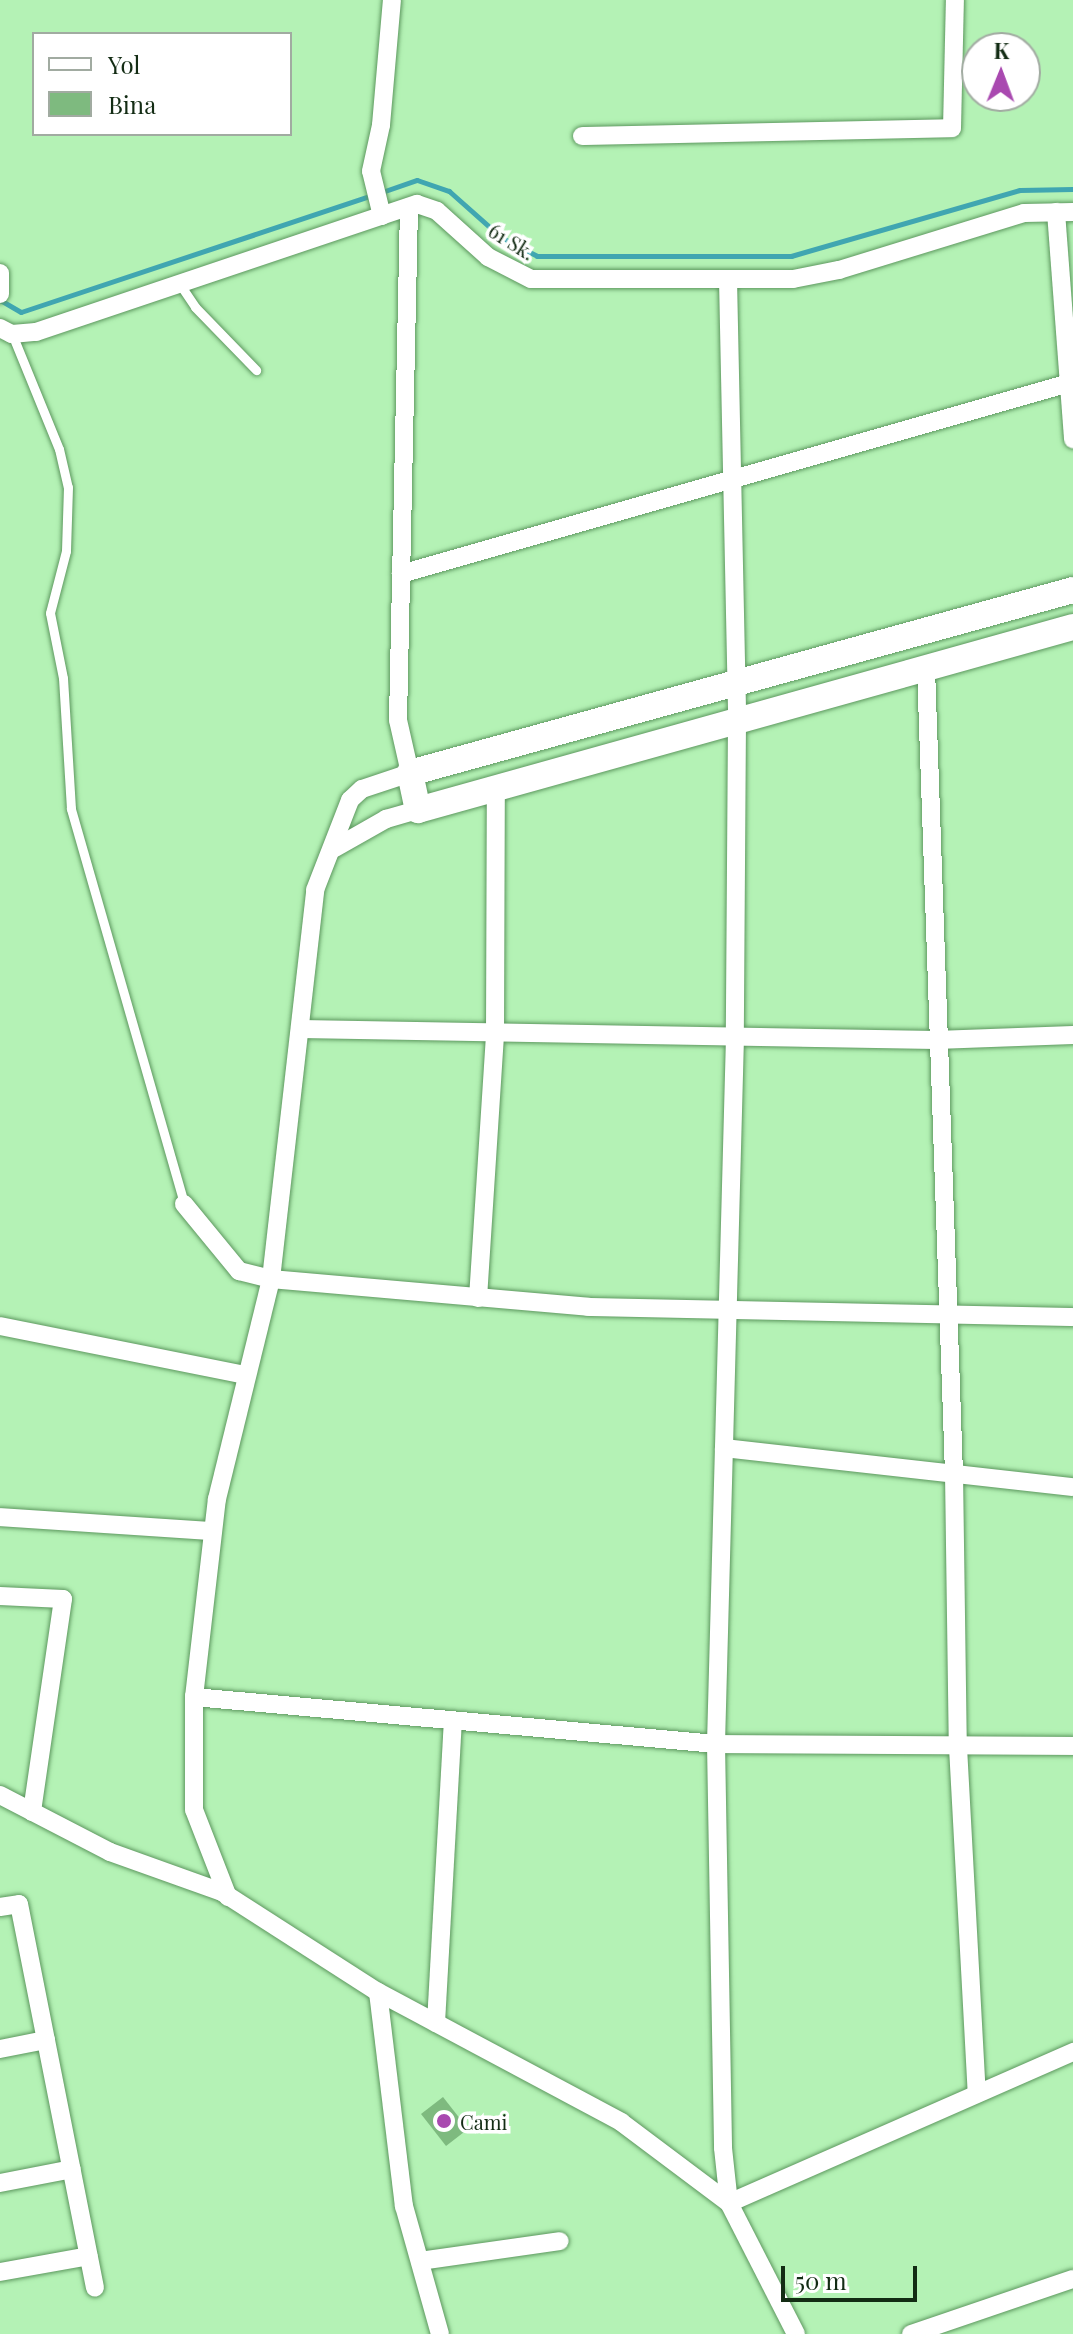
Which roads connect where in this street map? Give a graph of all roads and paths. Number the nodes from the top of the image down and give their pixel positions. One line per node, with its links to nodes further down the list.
1 (392, 0): 4 (street)
2 (955, 0): 3 (street)
3 (582, 136)
4 (379, 200): 5 (street); 8 (street)
5 (409, 207): 7 (street, 61 Sk.); 14 (street)
6 (1064, 212): 7 (street, 61 Sk.); 11 (street)
7 (728, 279): 13 (street)
8 (179, 283): 9 (street); 10 (lane)
9 (6, 331): 29 (lane)
10 (256, 370)
11 (1071, 383): 12 (street); 13 (street)
12 (1073, 439)
13 (731, 479): 14 (street); 18 (street)
14 (401, 574): 20 (street)
15 (1073, 590): 18 (main road)
16 (1073, 627): 17 (main road)
17 (926, 668): 19 (main road); 28 (street)
18 (734, 684): 19 (street); 20 (main road)
19 (737, 721): 21 (main road); 27 (street)
20 (410, 773): 22 (main road); 23 (street)
21 (496, 788): 22 (main road); 25 (street)
22 (418, 810): 23 (street)
23 (335, 848): 24 (street)
24 (301, 1029): 25 (street); 30 (street)
25 (495, 1033): 27 (street); 31 (street)
26 (1073, 1035): 28 (street)
27 (735, 1037): 28 (street); 32 (street)
28 (936, 1040): 33 (street)
29 (184, 1204): 30 (street)
30 (271, 1279): 31 (street); 36 (street)
31 (478, 1298): 32 (street)
32 (728, 1310): 33 (street); 37 (street)
33 (947, 1315): 34 (street); 38 (street)
34 (1073, 1317)
35 (0, 1326): 36 (street)
36 (245, 1375): 41 (street)
37 (724, 1448): 38 (street); 45 (street)
38 (954, 1473): 39 (street); 47 (street)
39 (1073, 1487)
40 (0, 1517): 41 (street)
41 (213, 1531): 43 (street)
42 (0, 1596): 49 (street)
43 (194, 1697): 44 (street); 50 (street)
44 (453, 1721): 45 (street); 53 (street)
45 (716, 1744): 47 (street); 60 (street)
46 (1073, 1746): 47 (street)
47 (958, 1747): 57 (street)
48 (0, 1795): 49 (street)
49 (32, 1812): 50 (street)
50 (228, 1897): 52 (street)
51 (0, 1907): 54 (street)
52 (378, 1992): 53 (street); 63 (street)
53 (436, 2023): 60 (street)
54 (46, 2040): 55 (street); 58 (street)
55 (0, 2049)
56 (1073, 2052): 57 (street)
57 (977, 2093): 60 (street)
58 (72, 2169): 59 (street); 62 (street)
59 (0, 2183)
60 (729, 2203): 68 (street)
61 (560, 2241): 63 (street)
62 (89, 2256): 64 (street); 66 (street)
63 (420, 2261): 67 (street)
64 (0, 2272)
65 (1073, 2279): 69 (street)
66 (95, 2288)
67 (440, 2334)
68 (796, 2334)
69 (911, 2334)

